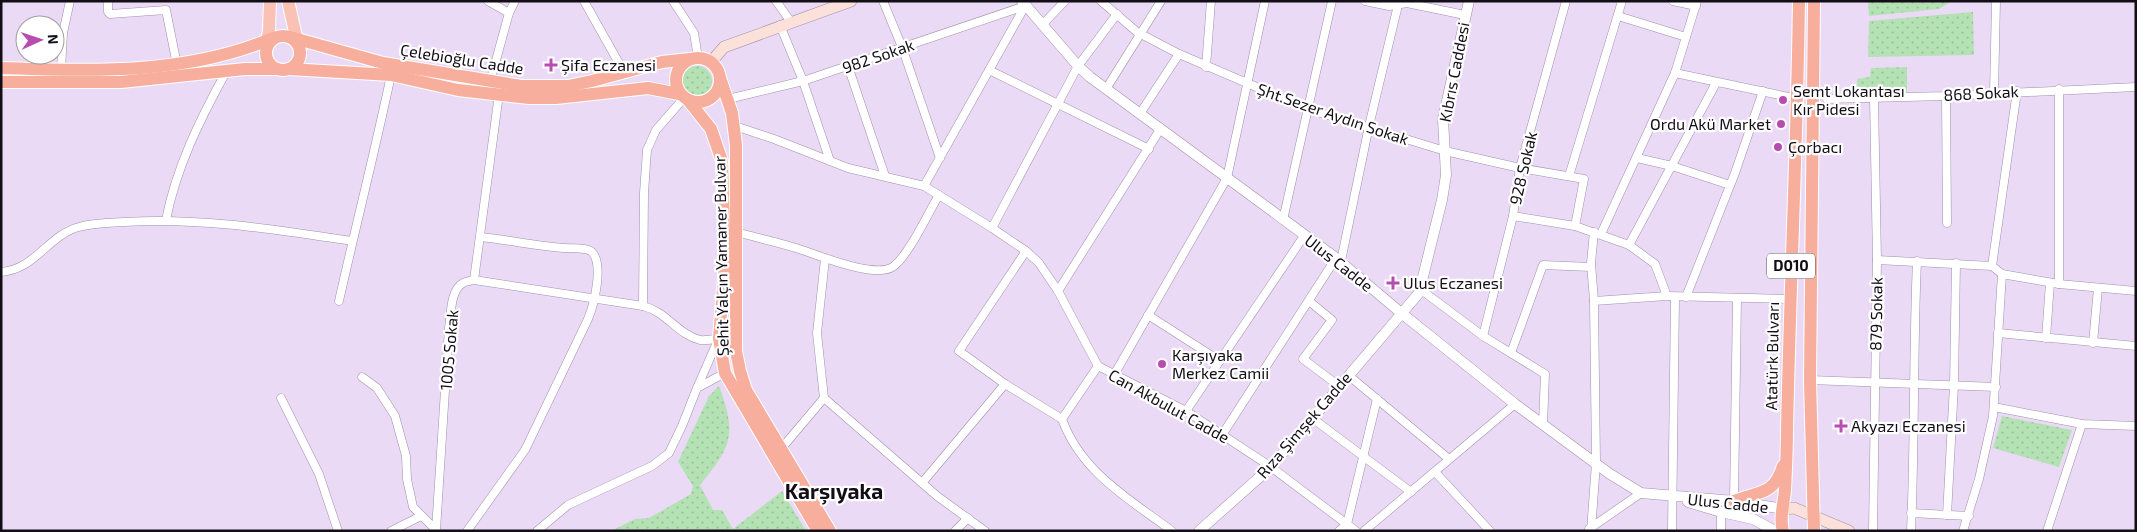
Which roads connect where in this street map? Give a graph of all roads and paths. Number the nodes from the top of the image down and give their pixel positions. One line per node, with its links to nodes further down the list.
1 (70, 1): 49 (street)
2 (108, 1): 43 (street)
3 (270, 1): 38 (main road)
4 (288, 1): 37 (main road)
5 (488, 1): 29 (street)
6 (515, 1): 29 (street)
7 (584, 1): 52 (street)
8 (672, 1): 41 (street)
9 (776, 1): 33 (street)
10 (851, 1): 33 (main road)
11 (883, 1): 39 (street)
12 (1065, 1): 34 (street)
13 (1101, 1): 30 (street, Şht.Sezer Aydın Sokak)
14 (1161, 1): 35 (street)
15 (1211, 1): 46 (street)
16 (1265, 1): 60 (street)
17 (1332, 1): 75 (street)
18 (1365, 1): 26 (street)
19 (1469, 1): 31 (street, Kıbrıs Caddesi)
20 (1566, 1): 86 (street, 928 Sokak)
21 (1622, 1): 32 (street)
22 (1673, 1): 28 (street)
23 (1799, 1): 72 (highway, Atatürk Bulvarı / D010)
24 (1814, 1): 146 (highway, D010)
25 (1996, 1): 66 (street)
26 (1398, 3): 31 (street); 78 (street)
27 (1024, 4): 34 (street, Ulus Cadde); 39 (street, 982 Sokak); 50 (street)
28 (1697, 4): 36 (street)
29 (510, 13): 58 (street)
30 (1117, 14): 35 (street, Şht.Sezer Aydın Sokak); 45 (street)
31 (1465, 15): 81 (street, Kıbrıs Caddesi)
32 (1618, 16): 36 (street); 88 (street)
33 (786, 24): 42 (main road); 56 (street)
34 (1042, 26): 45 (street, Ulus Cadde)
35 (1140, 34): 40 (street, Şht.Sezer Aydın Sokak); 62 (street)
36 (1686, 37): 53 (street)
37 (295, 40): 38 (highway); 48 (highway); 58 (highway, Çelebioğlu Cadde)
38 (269, 42): 43 (highway); 48 (highway)
39 (902, 47): 44 (street, 982 Sokak); 82 (street)
40 (1180, 54): 46 (street, Şht.Sezer Aydın Sokak); 76 (street)
41 (694, 58): 42 (highway); 52 (highway, Çelebioğlu Cadde); 69 (highway)
42 (711, 62): 55 (highway)
43 (177, 65): 49 (highway)
44 (848, 66): 56 (street, 982 Sokak); 87 (street)
45 (1078, 66): 62 (street, Ulus Cadde); 74 (street)
46 (1206, 67): 60 (street, Şht.Sezer Aydın Sokak)
47 (1, 68): 49 (highway)
48 (283, 69): 51 (highway, Çelebioğlu Cadde); 54 (highway, Çelebioğlu Cadde)
49 (61, 70)
50 (989, 70): 74 (street); 82 (street)
51 (226, 72): 57 (highway, Çelebioğlu Cadde); 94 (street)
52 (624, 72): 58 (highway, Çelebioğlu Cadde)
53 (1675, 72): 59 (street); 83 (street)
54 (391, 75): 67 (highway, Çelebioğlu Cadde); 103 (street)
55 (720, 78): 69 (highway); 71 (highway, Şehit Yalçın Yamaner Bulvar)
56 (803, 81): 71 (street, 982 Sokak); 84 (street)
57 (1, 82)
58 (490, 82)
59 (1716, 83): 64 (street); 85 (street)
60 (1248, 85): 75 (street, Şht.Sezer Aydın Sokak); 89 (street)
61 (2136, 87): 63 (street, 868 Sokak)
62 (1106, 89): 76 (street, Ulus Cadde)
63 (2059, 89): 65 (street, 868 Sokak); 117 (street)
64 (1763, 91): 72 (street); 90 (street)
65 (2017, 91): 66 (street, 868 Sokak); 111 (street)
66 (1994, 92): 68 (street, 868 Sokak)
67 (499, 94): 69 (highway, Çelebioğlu Cadde); 101 (street)
68 (1946, 96): 70 (street, 868 Sokak); 96 (street)
69 (683, 97): 130 (street); 135 (highway, Şehit Yalçın Yamaner Bulvar)
70 (1874, 98): 73 (street, 868 Sokak); 108 (street, 879 Sokak)
71 (728, 99): 77 (highway, Şehit Yalçın Yamaner Bulvar)
72 (1798, 99): 126 (highway, Atatürk Bulvarı / D010)
73 (1827, 99)
74 (1057, 105): 80 (street); 98 (street)
75 (1308, 109): 78 (street, Şht.Sezer Aydın Sokak); 95 (street)
76 (1141, 112): 79 (street, Ulus Cadde)
77 (734, 126): 84 (street, Can Akbulut Cadde); 99 (highway, Şehit Yalçın Yamaner Bulvar)
78 (1369, 126): 81 (street, Şht.Sezer Aydın Sokak); 107 (street)
79 (1161, 128): 80 (street); 89 (street, Ulus Cadde)
80 (1149, 149): 120 (street)
81 (1445, 151): 86 (street, Şht.Sezer Aydın Sokak); 119 (street, Kıbrıs Caddesi)
82 (940, 158): 91 (street)
83 (1637, 158): 85 (street); 100 (street)
84 (830, 161): 87 (street, Can Akbulut Cadde)
85 (1672, 166): 90 (street); 104 (street)
86 (1520, 168): 88 (street, Şht.Sezer Aydın Sokak); 93 (street, 928 Sokak)
87 (885, 176): 91 (street, Can Akbulut Cadde)
88 (1569, 176): 97 (street, Şht.Sezer Aydın Sokak)
89 (1227, 178): 95 (street, Ulus Cadde); 132 (street)
90 (1730, 185): 123 (street)
91 (924, 186): 92 (street, Can Akbulut Cadde)
92 (939, 195): 98 (street, Can Akbulut Cadde); 106 (street)
93 (1513, 216): 97 (street); 134 (street, 928 Sokak)
94 (166, 220): 103 (street); 113 (street)
95 (1283, 220): 102 (street, Ulus Cadde)
96 (1947, 223)
97 (1575, 226): 100 (street)
98 (992, 228): 105 (street, Can Akbulut Cadde)
99 (736, 232): 106 (street); 166 (highway, Şehit Yalçın Yamaner Bulvar)
100 (1598, 233): 104 (street); 112 (street)
101 (480, 236): 115 (street); 125 (street)
102 (1304, 236): 107 (street, Ulus Cadde); 140 (street)
103 (352, 241): 127 (street)
104 (1629, 245): 122 (street)
105 (1026, 251): 120 (street, Can Akbulut Cadde); 148 (street)
106 (826, 259): 155 (street)
107 (1338, 260): 128 (street); 131 (street, Ulus Cadde)
108 (1877, 260): 109 (street); 147 (street, 879 Sokak)
109 (1917, 261): 110 (street); 149 (street)
110 (1956, 263): 111 (street); 150 (street)
111 (1992, 266): 114 (street)
112 (1592, 267): 129 (street); 139 (street)
113 (1, 272)
114 (2002, 274): 116 (street); 133 (street)
115 (474, 280): 125 (street); 187 (street, 1005 Sokak)
116 (2050, 283): 117 (street); 136 (street)
117 (2059, 284): 118 (street)
118 (2098, 288): 121 (street); 137 (street)
119 (1420, 289): 131 (street, Kıbrıs Caddesi); 134 (street)
120 (1058, 290): 141 (street, Can Akbulut Cadde)
121 (2136, 291)
122 (1671, 297): 123 (street); 129 (street); 176 (street)
123 (1686, 297): 124 (street)
124 (1737, 298): 126 (street); 177 (street)
125 (596, 299): 130 (street); 191 (street)
126 (1789, 299): 167 (highway, Atatürk Bulvarı / D010)
127 (339, 301)
128 (1310, 301): 151 (street); 165 (street)
129 (1594, 301): 170 (street)
130 (643, 306): 135 (street)
131 (1400, 312): 144 (street, Rıza Şimşek Cadde); 157 (street, Ulus Cadde)
132 (1148, 316): 140 (street); 143 (street)
133 (1998, 333): 136 (street); 152 (street)
134 (1483, 336): 139 (street)
135 (719, 338): 142 (highway, Şehit Yalçın Yamaner Bulvar); 153 (street)
136 (2046, 338): 137 (street)
137 (2093, 343): 138 (street)
138 (2136, 346)
139 (1511, 353): 162 (street)
140 (1220, 361): 159 (street)
141 (1098, 366): 143 (street, Can Akbulut Cadde); 161 (street)
142 (725, 373): 153 (street); 193 (highway, Şehit Yalçın Yamaner Bulvar)
143 (1114, 375): 159 (street, Can Akbulut Cadde)
144 (1348, 375): 151 (street, Rıza Şimşek Cadde); 156 (street)
145 (362, 377): 182 (street)
146 (1810, 380): 147 (street); 184 (highway, D010)
147 (1875, 383): 149 (street); 209 (street, 879 Sokak)
148 (1005, 384): 161 (street); 173 (street)
149 (1914, 384): 150 (street); 180 (street)
150 (1954, 385): 152 (street); 181 (street)
151 (1339, 386): 160 (street, Rıza Şimşek Cadde)
152 (1996, 387): 158 (street)
153 (697, 388): 192 (street)
154 (281, 398): 189 (street)
155 (824, 398): 166 (street); 173 (street)
156 (1377, 399): 168 (street); 169 (street)
157 (1516, 404): 162 (street, Ulus Cadde); 169 (street)
158 (1994, 406): 163 (street); 183 (street)
159 (1186, 412): 165 (street, Can Akbulut Cadde)
160 (1312, 418): 168 (street); 171 (street, Rıza Şimşek Cadde)
161 (1062, 419): 197 (street)
162 (1543, 424): 170 (street, Ulus Cadde)
163 (2082, 424): 164 (street); 212 (street)
164 (2136, 426)
165 (1222, 435): 171 (street, Can Akbulut Cadde)
166 (781, 449): 194 (highway, Şehit Yalçın Yamaner Bulvar)
167 (1787, 454): 177 (highway); 178 (highway, Atatürk Bulvarı / D010)
168 (1363, 457): 174 (street); 186 (street)
169 (1449, 459): 172 (street)
170 (1596, 463): 175 (street, Ulus Cadde); 188 (street)
171 (1272, 467): 186 (street, Can Akbulut Cadde); 198 (street, Rıza Şimşek Cadde)
172 (1435, 472): 174 (street); 202 (street)
173 (922, 483): 185 (street)
174 (1411, 492): 201 (street)
175 (1641, 493): 176 (street, Ulus Cadde); 188 (street)
176 (1673, 497): 177 (street, Ulus Cadde); 179 (street, Ulus Cadde); 203 (street)
177 (1734, 501): 178 (street, Ulus Cadde)
178 (1784, 509): 184 (main road); 206 (highway, Atatürk Bulvarı / D010)
179 (1721, 512): 204 (street); 205 (street, Ulus Cadde)
180 (1911, 513): 181 (street); 210 (street)
181 (1947, 515): 183 (street)
182 (421, 516): 187 (street); 190 (street)
183 (1969, 516): 211 (street)
184 (1814, 517): 207 (highway, D010); 208 (main road)
185 (968, 518): 195 (street); 196 (street)
186 (1347, 524): 199 (street); 200 (street, Can Akbulut Cadde)
187 (436, 530)
188 (1590, 530)
189 (338, 531)
190 (391, 531)
191 (467, 531)
192 (537, 531)
193 (818, 531)
194 (830, 531)
195 (955, 531)
196 (985, 531)
197 (1172, 531)
198 (1199, 531)
199 (1339, 531)
200 (1356, 531)
201 (1364, 531)
202 (1490, 531)
203 (1672, 531)
204 (1721, 531)
205 (1775, 531)
206 (1783, 531)
207 (1814, 531)
208 (1849, 531)
209 (1872, 531)
210 (1910, 531)
211 (1963, 531)
212 (2047, 531)

